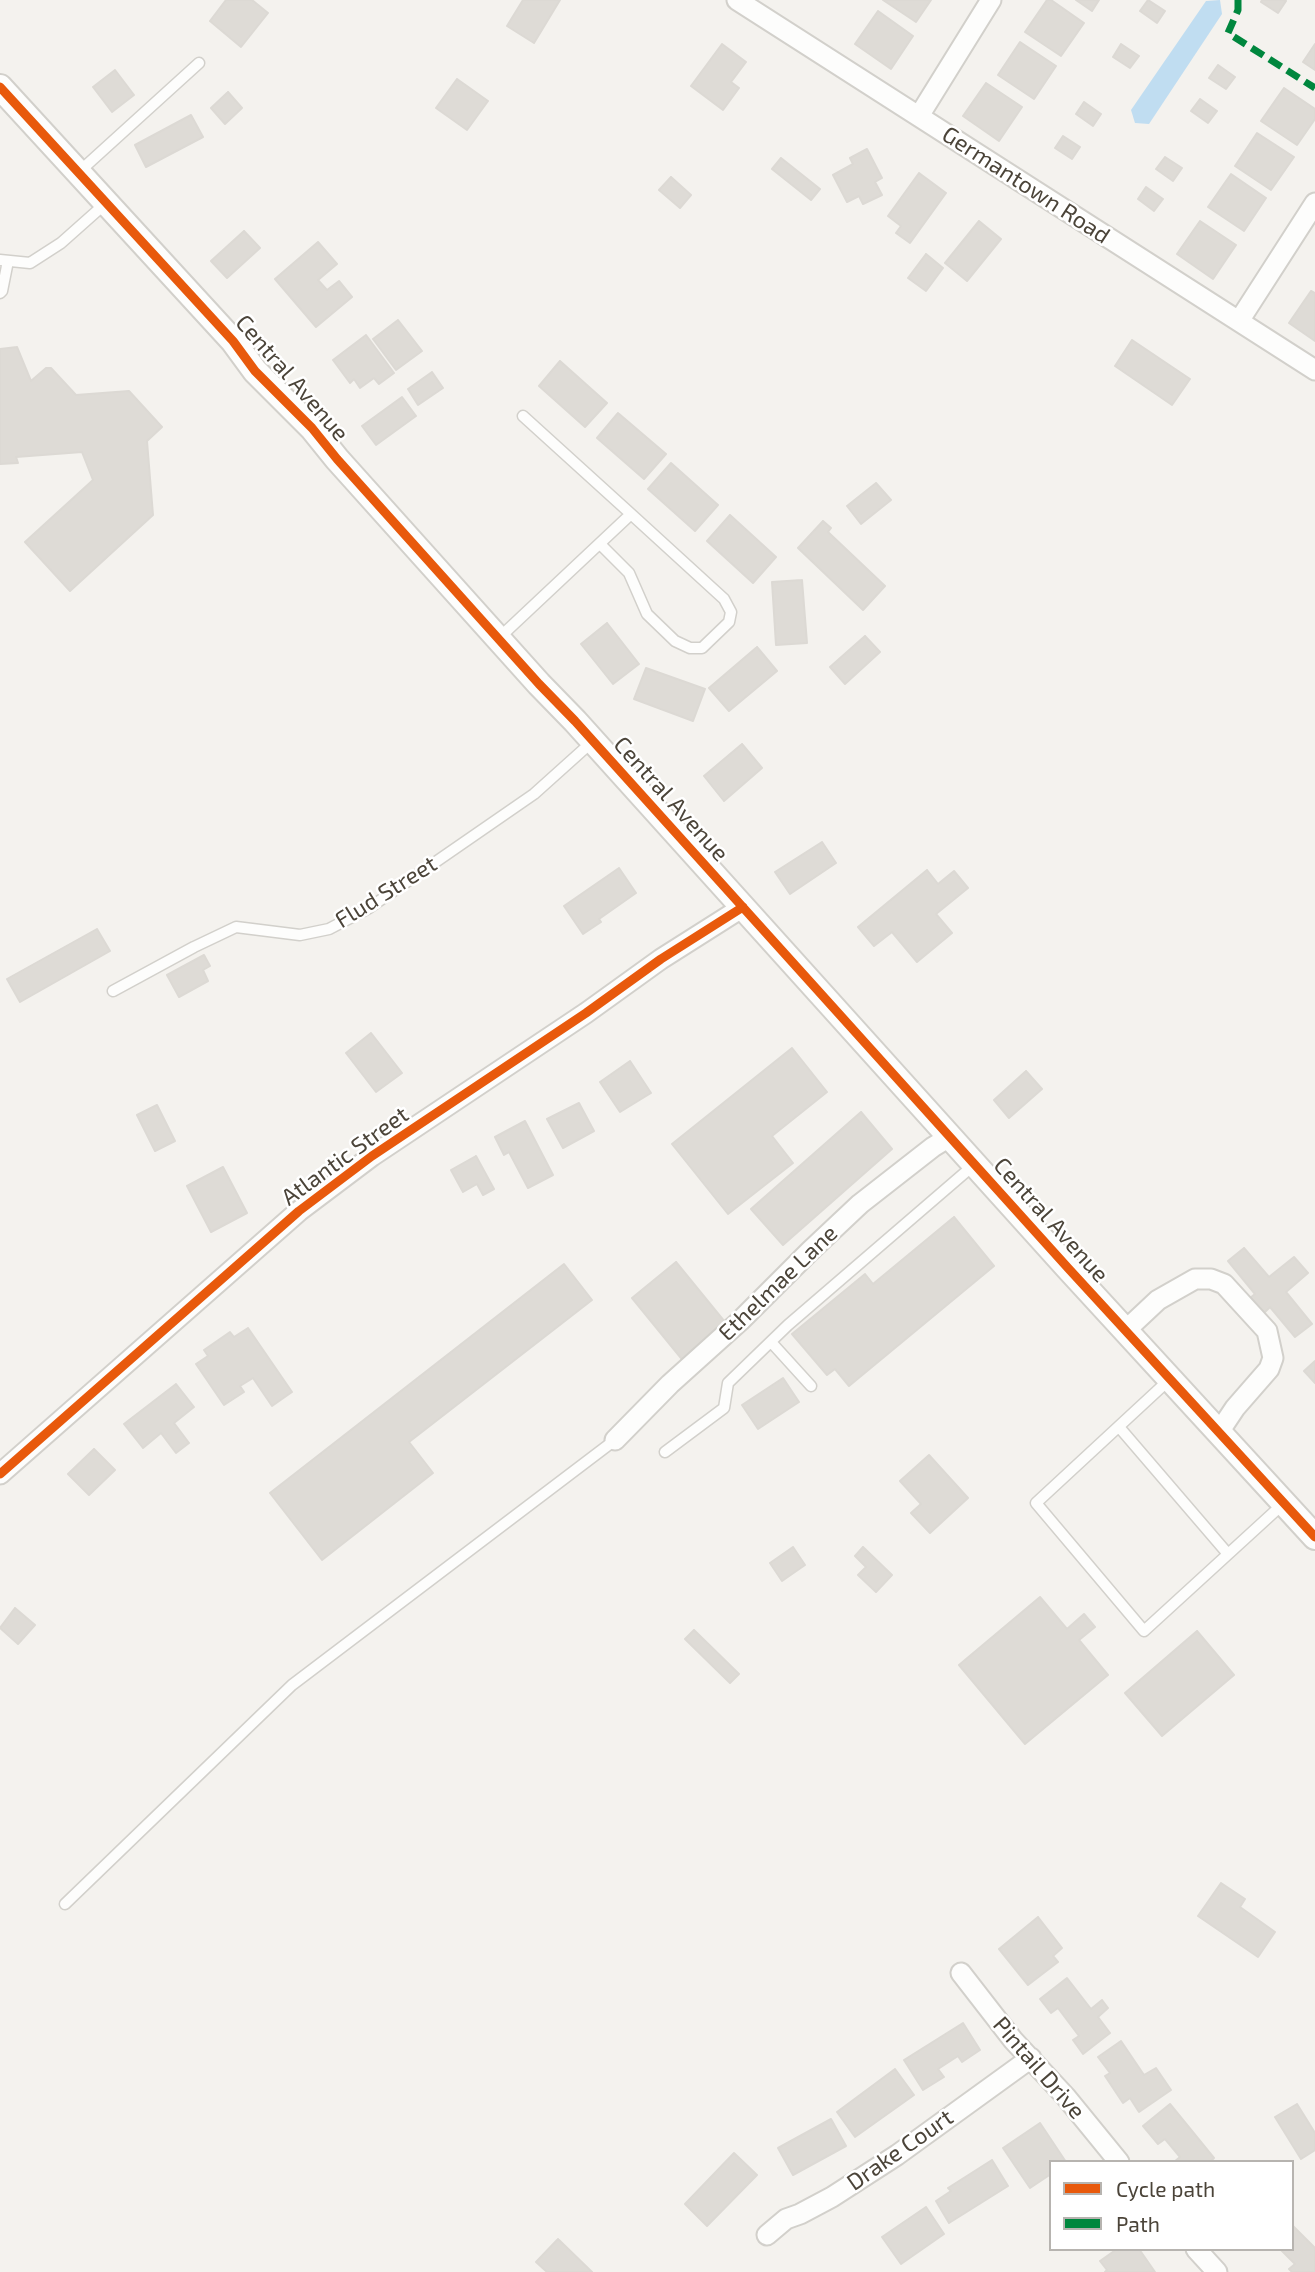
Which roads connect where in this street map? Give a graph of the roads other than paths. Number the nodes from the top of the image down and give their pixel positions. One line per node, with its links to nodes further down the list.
1 (737, 0): 5 (street, Germantown Road)
2 (991, 0): 5 (street)
3 (199, 63): 6 (lane)
4 (0, 87): 6 (street, Central Avenue)
5 (919, 116): 11 (street, Germantown Road)
6 (79, 172): 7 (street, Central Avenue)
7 (107, 202): 9 (lane); 16 (street, Central Avenue)
8 (1315, 203): 11 (street)
9 (4, 261): 10 (lane)
10 (0, 293)
11 (1239, 321): 12 (street, Germantown Road)
12 (1315, 370)
13 (523, 416): 14 (lane)
14 (631, 514): 15 (lane); 15 (lane)
15 (600, 544): 16 (lane)
16 (499, 638): 17 (street, Central Avenue)
17 (593, 741): 18 (street, Central Avenue); 19 (lane, Flud Street)
18 (743, 907): 20 (street, Central Avenue); 30 (street, Atlantic Street)
19 (113, 991)
20 (951, 1136): 21 (street, Central Avenue); 28 (street, Ethelmae Lane)
21 (975, 1164): 22 (street, Central Avenue); 23 (lane)
22 (1126, 1330): 24 (street, Central Avenue); 27 (street)
23 (771, 1342): 25 (lane); 29 (lane)
24 (1171, 1378): 26 (lane); 27 (street, Central Avenue)
25 (811, 1386)
26 (1119, 1426): 33 (lane); 33 (lane)
27 (1219, 1432): 31 (street, Central Avenue)
28 (615, 1440): 34 (lane)
29 (665, 1452)
30 (0, 1475)
31 (1285, 1503): 32 (street, Central Avenue); 33 (lane)
32 (1315, 1536)
33 (1228, 1554)
34 (65, 1904)
35 (961, 1973): 36 (street, Pintail Drive)
36 (1031, 2058): 37 (street, Pintail Drive); 38 (street, Drake Court)
37 (1117, 2160)
38 (767, 2235)
39 (1198, 2251): 40 (street)
40 (1217, 2272)

